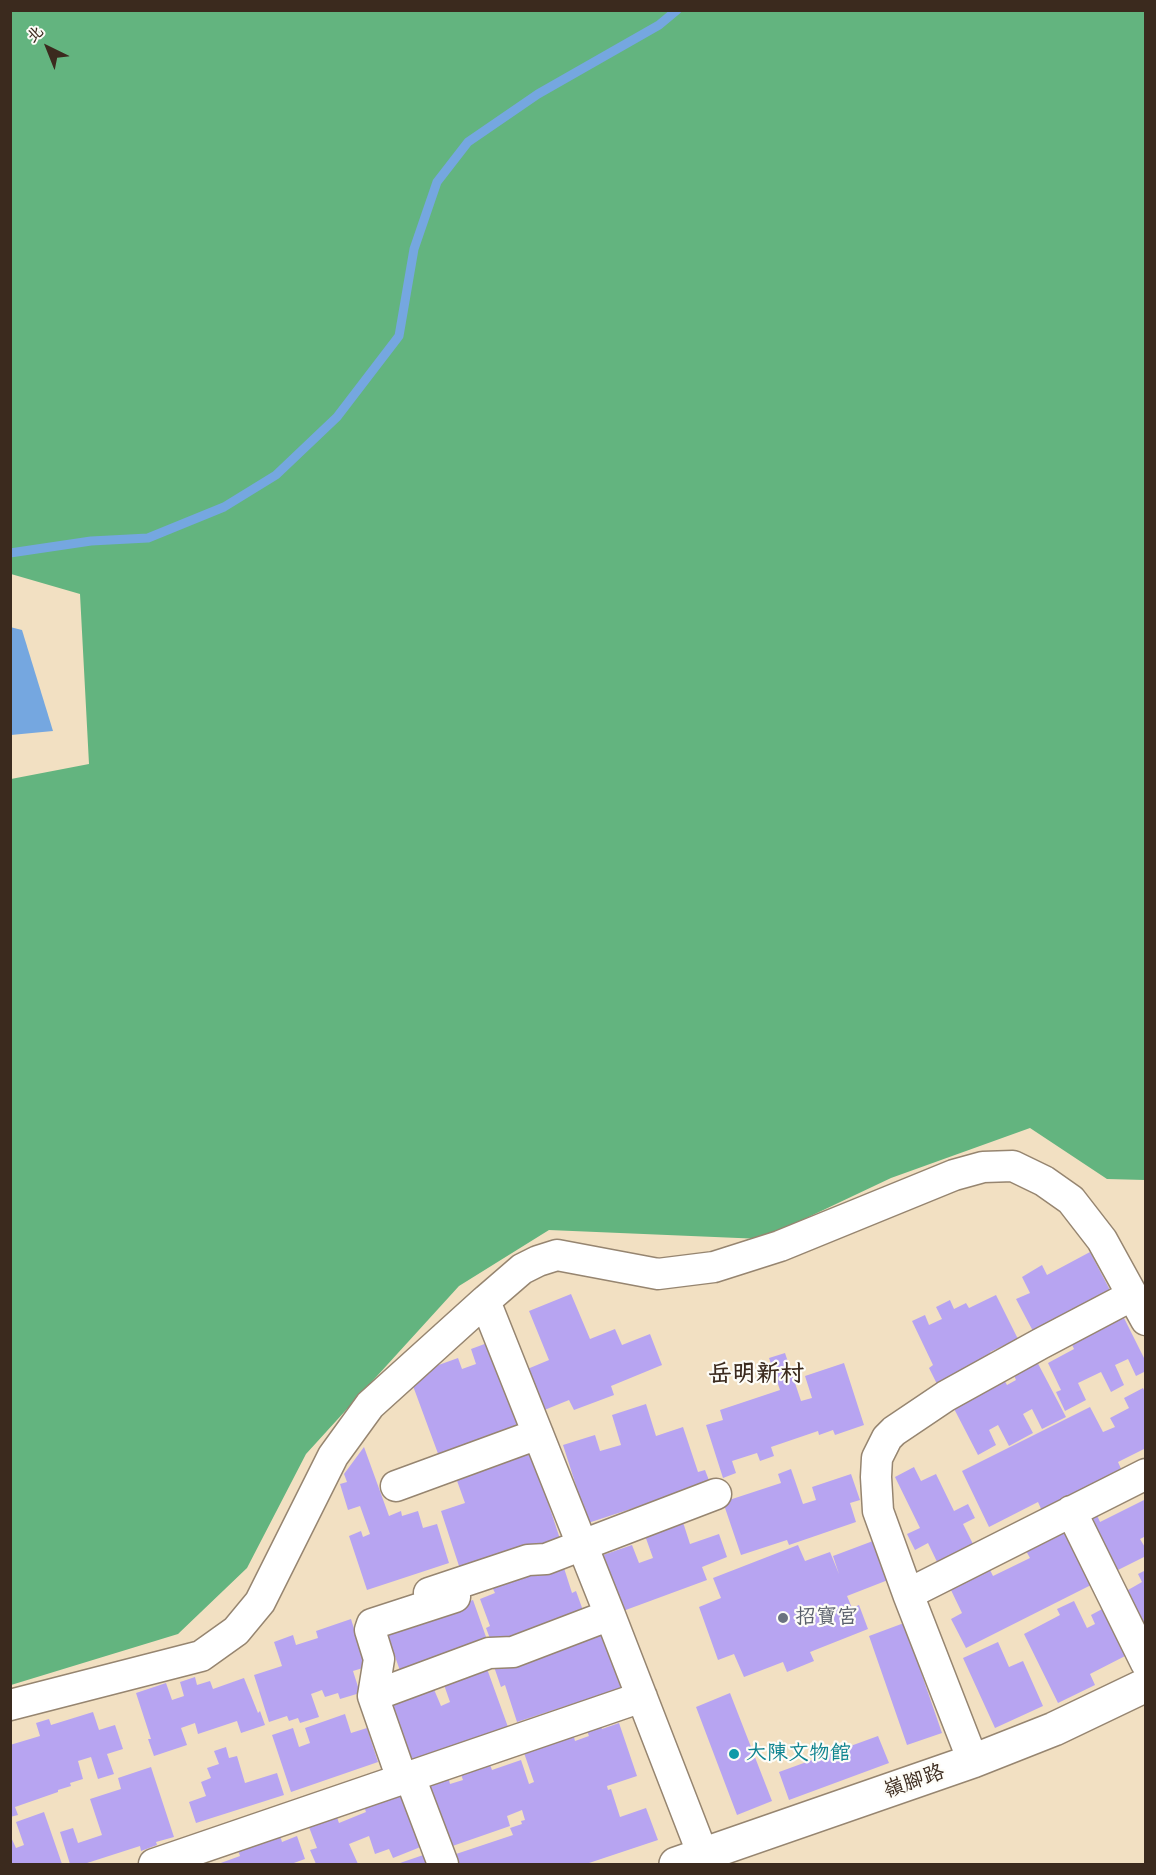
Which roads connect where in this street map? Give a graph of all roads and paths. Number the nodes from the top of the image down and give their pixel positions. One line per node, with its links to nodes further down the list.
1 (484, 1301): 2 (street); 3 (street); 17 (street)
2 (1139, 1308): 11 (street)
3 (538, 1434): 5 (street); 8 (street)
4 (1146, 1474): 7 (street)
5 (396, 1486)
6 (716, 1494): 8 (street)
7 (1071, 1512): 11 (street); 13 (street)
8 (582, 1545): 10 (street); 12 (street)
9 (487, 1587): 15 (street)
10 (429, 1593)
11 (908, 1594): 18 (street)
12 (610, 1615): 15 (street); 16 (street)
13 (1146, 1663)
14 (1146, 1685): 18 (street, 嶺腳路)
15 (373, 1696): 19 (street)
16 (642, 1696): 19 (street); 20 (street)
17 (10, 1705)
18 (973, 1761): 20 (street, 嶺腳路)
19 (406, 1778): 21 (street); 22 (street)
20 (690, 1860)
21 (166, 1863)
22 (443, 1864)

